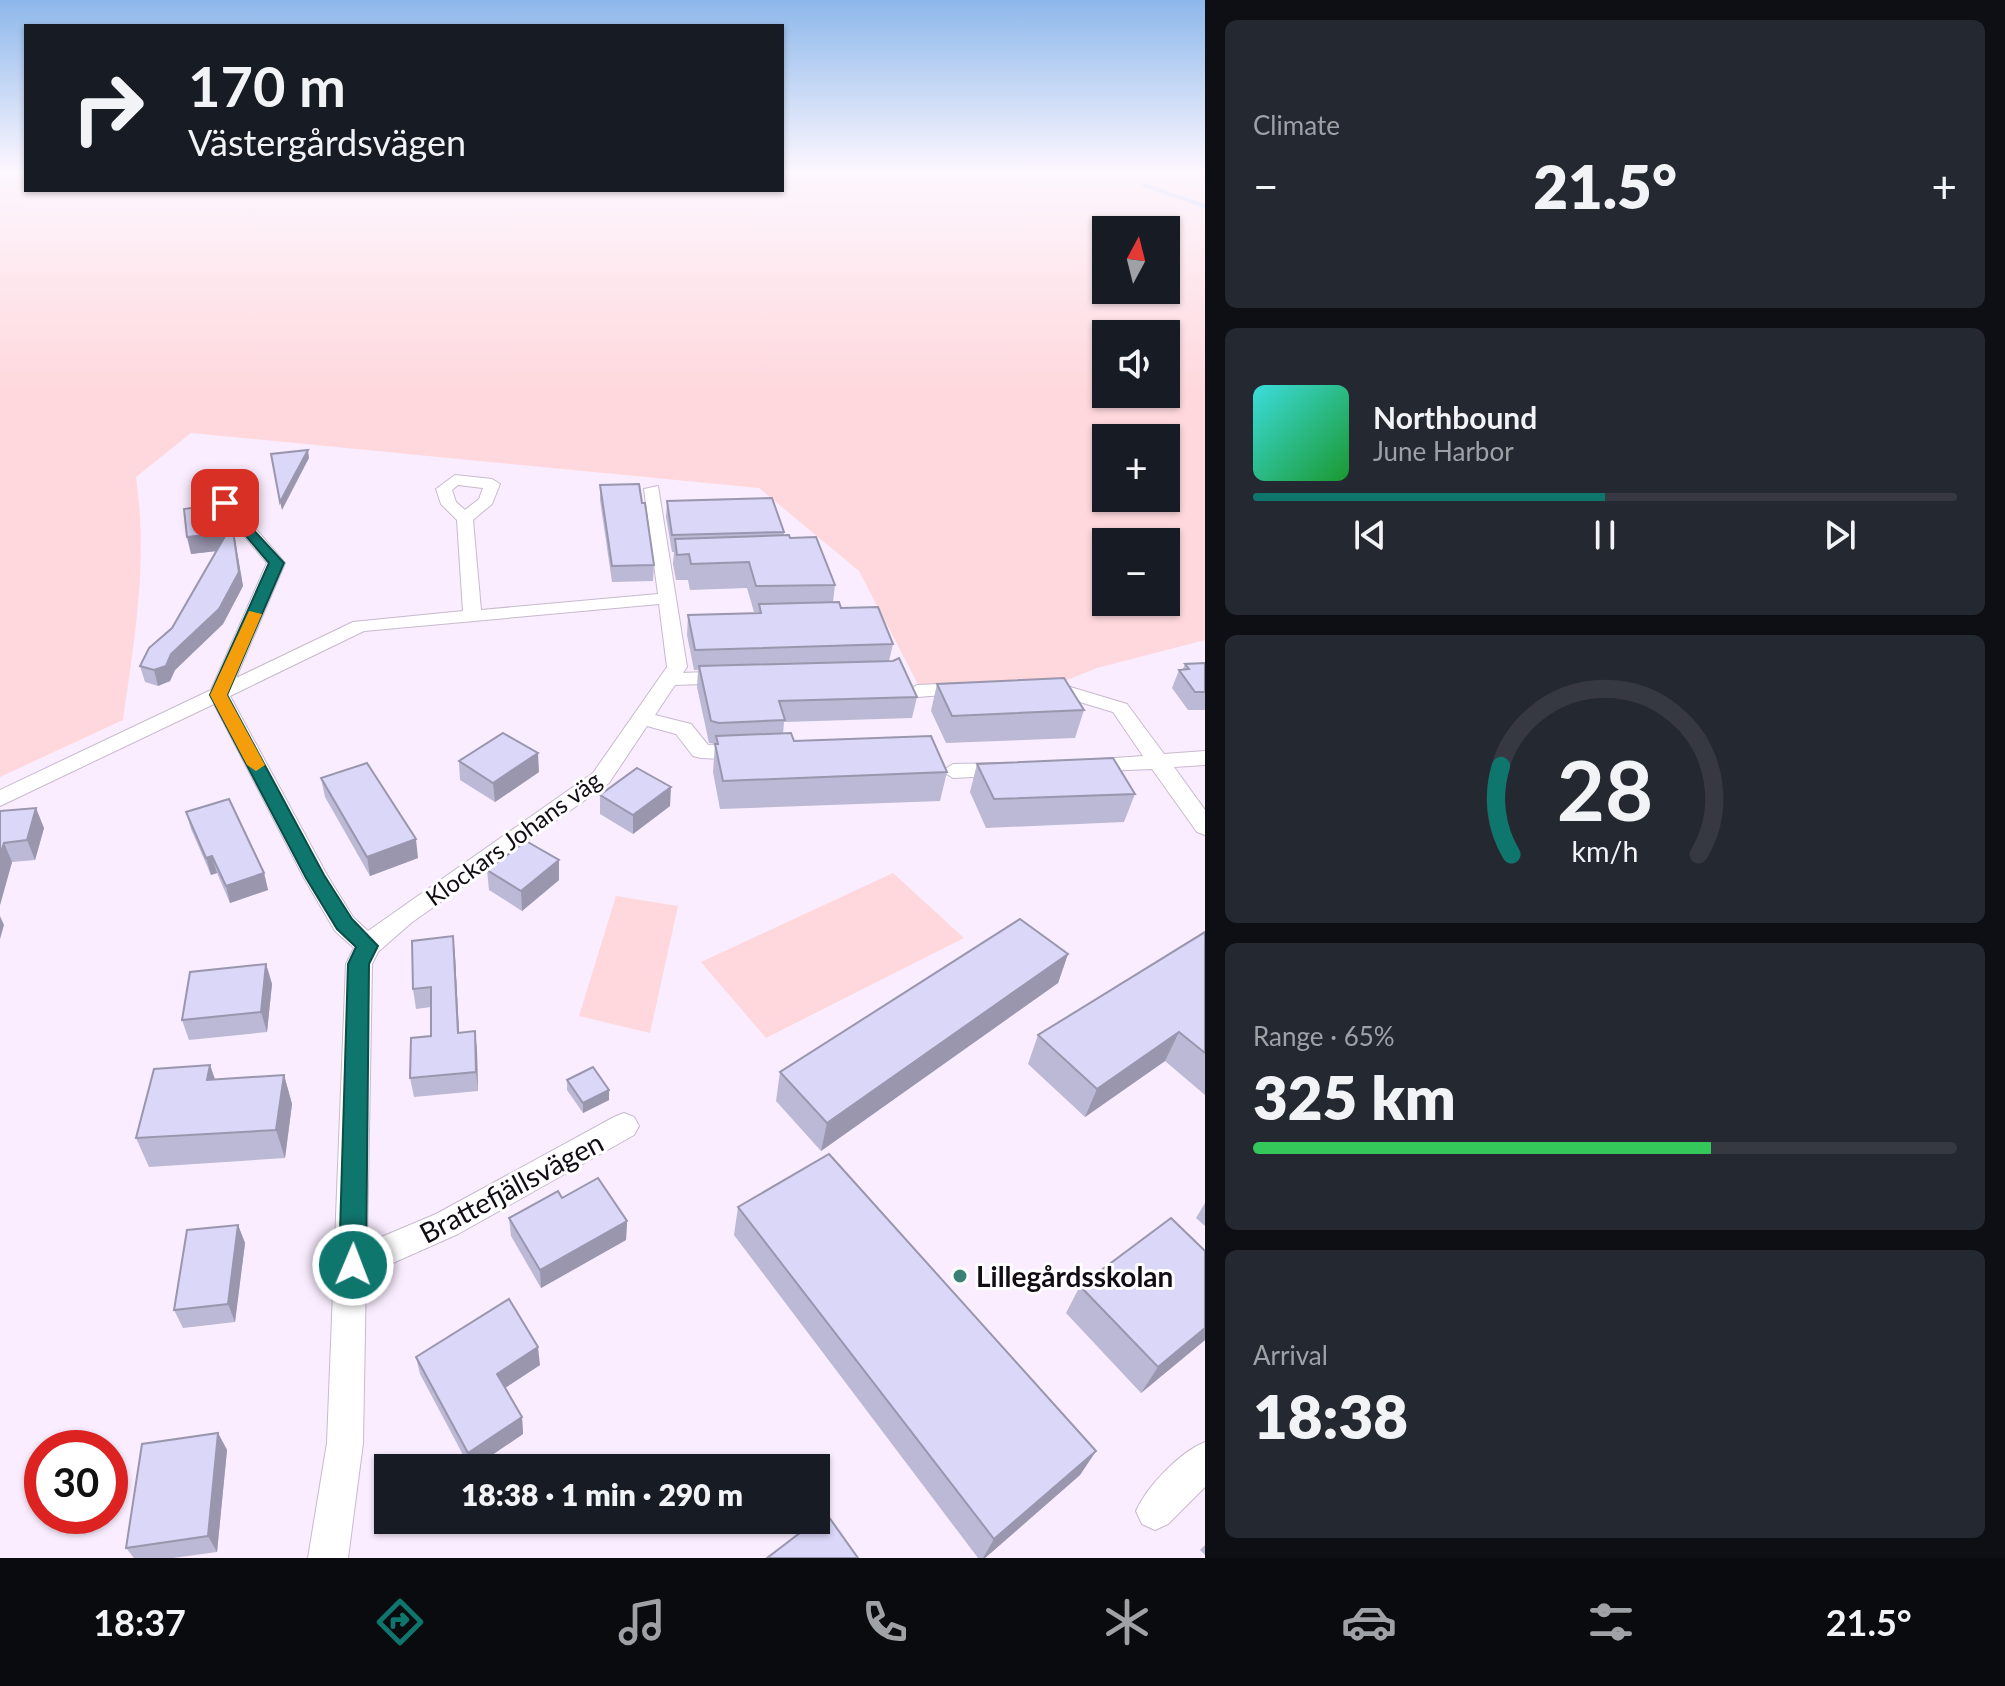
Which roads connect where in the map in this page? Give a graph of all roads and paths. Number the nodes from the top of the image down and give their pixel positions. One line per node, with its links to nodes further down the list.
1 (652, 489): 4 (street, Klockars Johans väg)
2 (225, 503): 11 (street)
3 (465, 519): 5 (street)
4 (669, 598): 5 (street); 7 (street, Klockars Johans väg)
5 (472, 613): 11 (street)
6 (745, 677): 7 (street)
7 (666, 679): 12 (street, Klockars Johans väg)
8 (1032, 687): 15 (street)
9 (989, 688): 10 (street)
10 (917, 691)
11 (219, 695): 19 (street); 21 (street)
12 (641, 719): 13 (street); 21 (street, Klockars Johans väg)
13 (762, 752)
14 (1205, 758): 15 (street)
15 (1157, 759): 16 (street); 20 (street)
16 (1063, 768)
17 (1032, 769): 18 (street)
18 (953, 771)
19 (0, 799)
20 (1205, 827)
21 (368, 946): 23 (street)
22 (624, 1126): 23 (street, Brattefjällsvägen)
23 (353, 1265): 26 (street)
24 (1205, 1460): 25 (street)
25 (1155, 1511)
26 (328, 1558)

